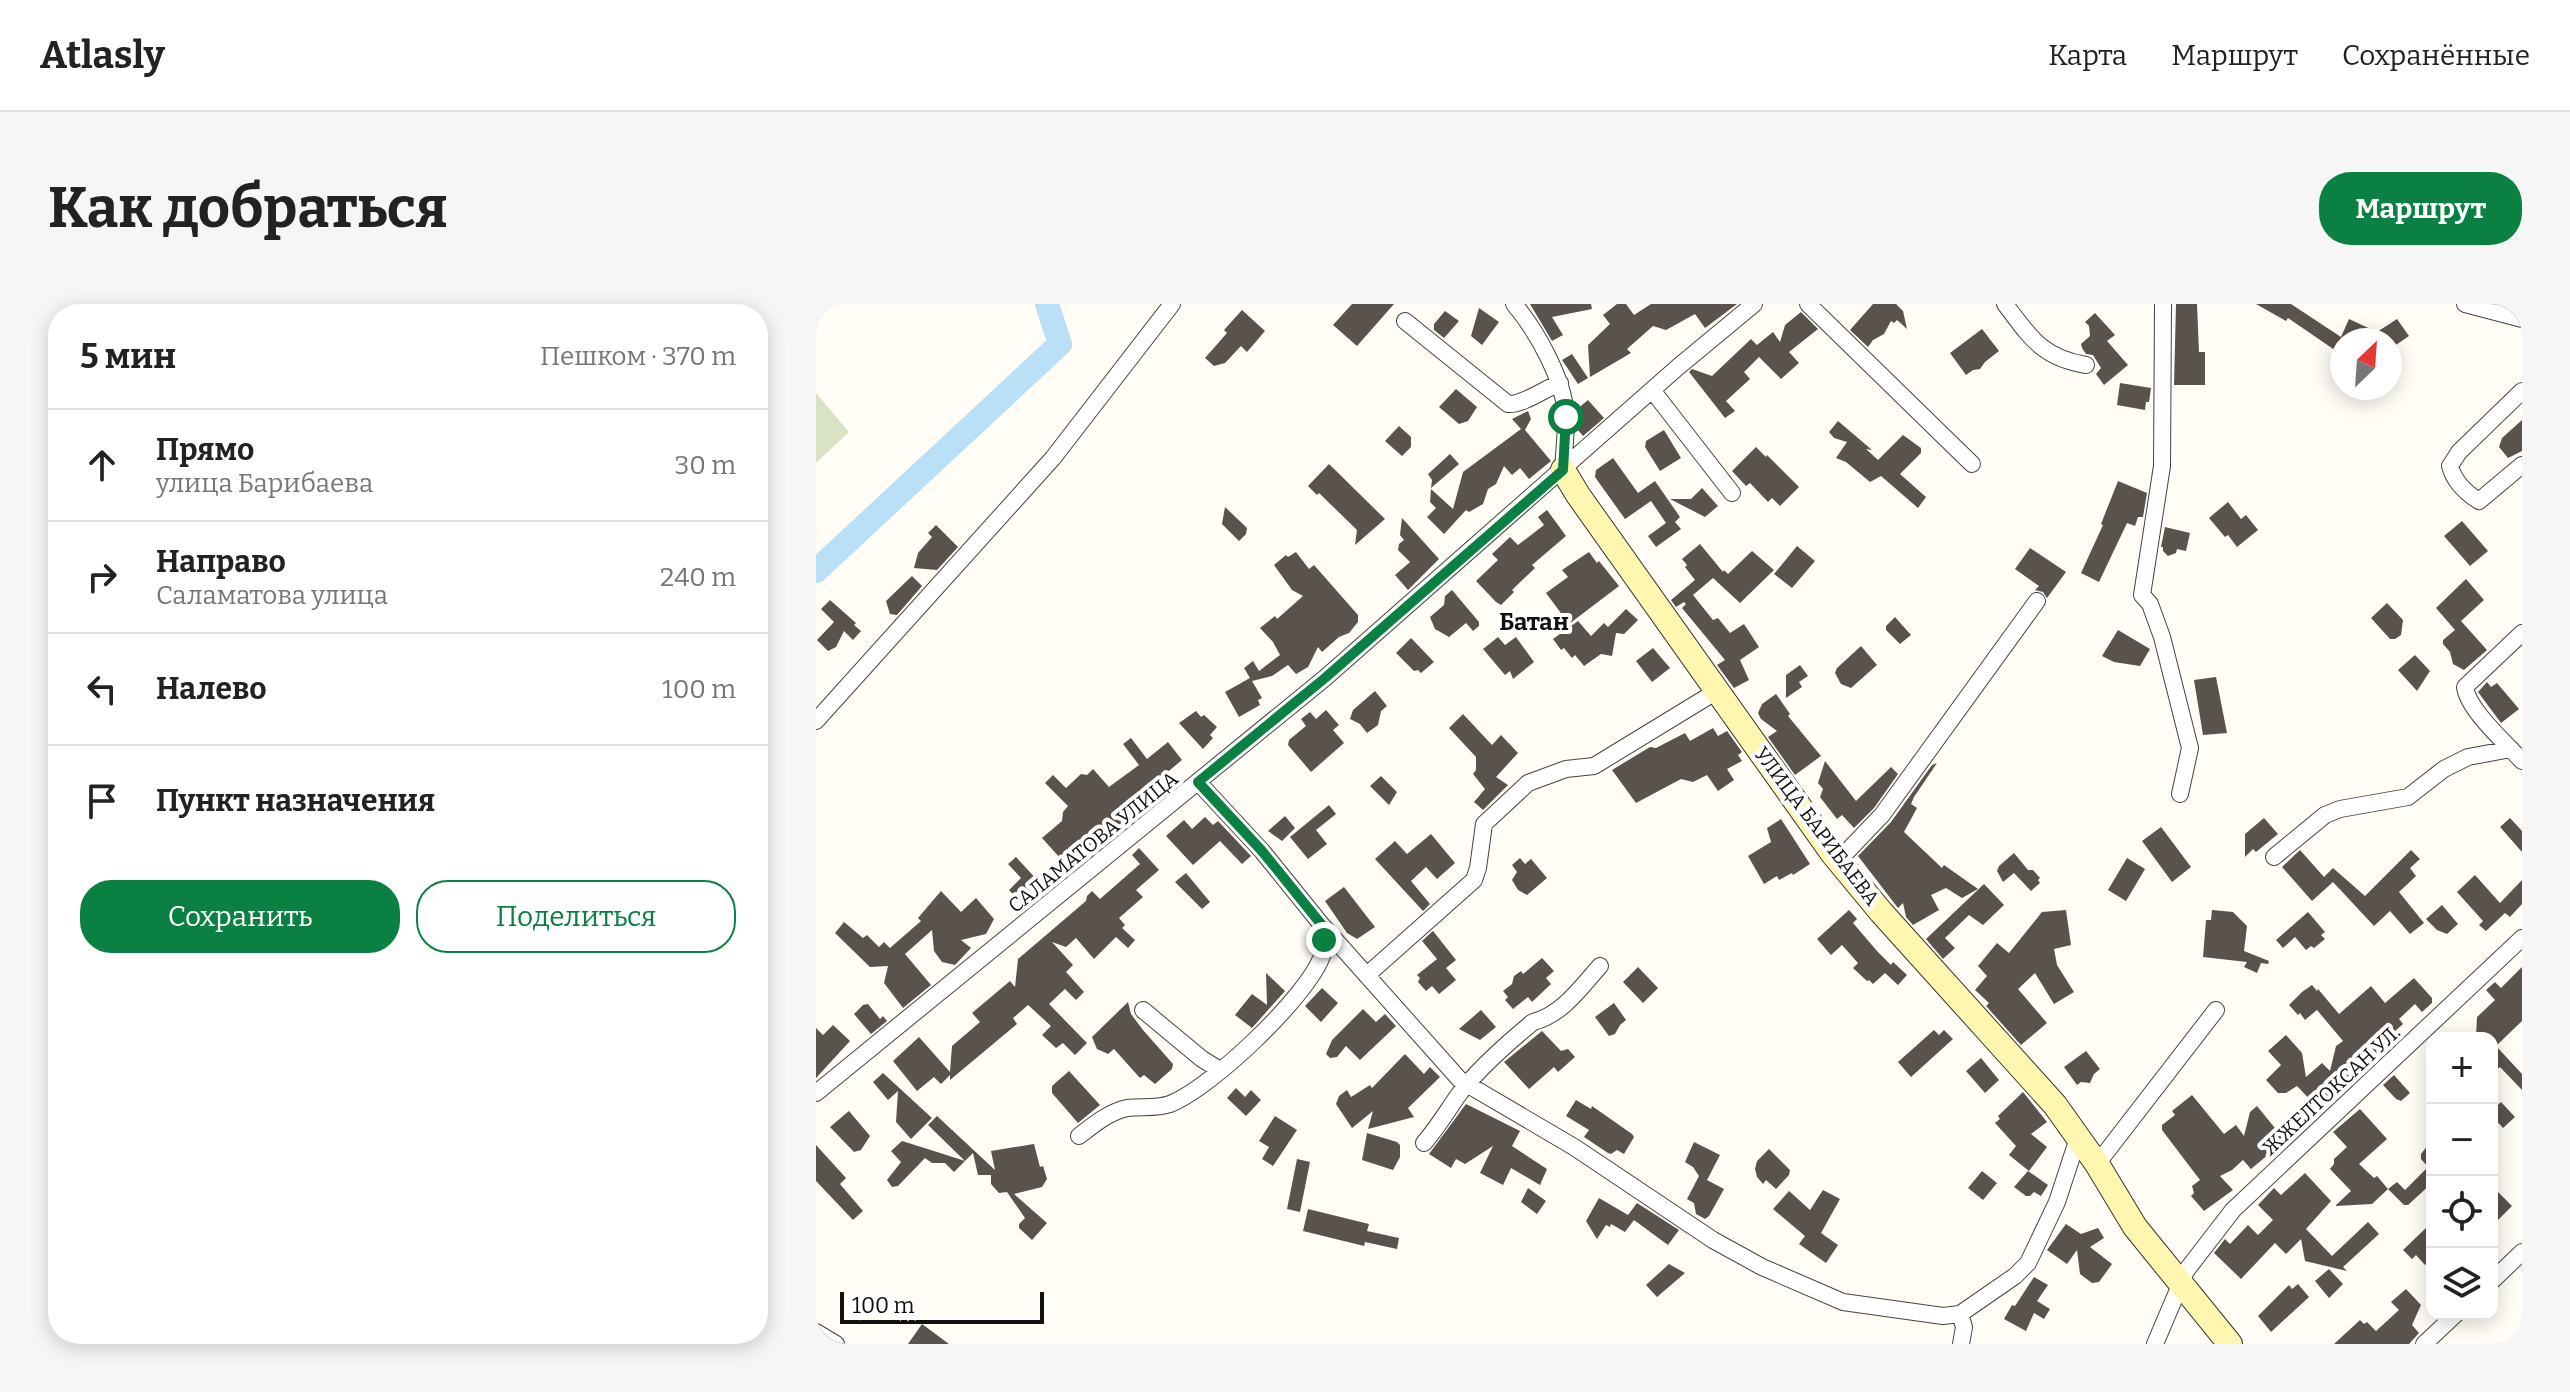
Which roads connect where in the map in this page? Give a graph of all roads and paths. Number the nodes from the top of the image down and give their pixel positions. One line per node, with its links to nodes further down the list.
1 (1172, 304): 21 (street)
2 (1514, 304): 11 (street)
3 (1754, 304): 12 (street, САЛАМАТОВА УЛИЦА)
4 (1808, 304): 14 (street)
5 (2005, 304): 10 (street)
6 (2163, 304): 24 (street)
7 (2465, 304): 8 (street)
8 (2522, 319)
9 (1405, 321): 11 (street)
10 (2086, 365)
11 (1560, 383): 16 (street)
12 (1652, 390): 16 (street, САЛАМАТОВА УЛИЦА); 17 (street)
13 (2522, 391): 15 (street)
14 (1972, 464)
15 (2522, 465)
16 (1563, 470): 20 (street, УЛИЦА БАРИБАЕВА); 23 (street, САЛАМАТОВА УЛИЦА)
17 (1732, 493)
18 (2037, 601): 26 (street)
19 (2522, 633): 22 (street)
20 (1717, 691): 26 (street, УЛИЦА БАРИБАЕВА); 30 (street)
21 (816, 721)
22 (2517, 755): 25 (street)
23 (1198, 782): 27 (street); 35 (street, САЛАМАТОВА УЛИЦА)
24 (2180, 794)
25 (2274, 857)
26 (1838, 861): 37 (street, УЛИЦА БАРИБАЕВА)
27 (1321, 924): 30 (street); 33 (street)
28 (2522, 938): 44 (street, ЖЖЕЛТОКСАН УЛ.)
29 (1600, 966): 34 (street)
30 (1367, 975): 34 (street)
31 (1143, 1010): 33 (street)
32 (2216, 1010): 39 (street)
33 (1220, 1070): 36 (street)
34 (1468, 1086): 38 (street); 40 (street)
35 (816, 1093)
36 (1079, 1136)
37 (2078, 1138): 39 (street, УЛИЦА БАРИБАЕВА); 45 (street)
38 (1424, 1143)
39 (2097, 1164): 44 (street, УЛИЦА БАРИБАЕВА)
40 (1713, 1240): 42 (street); 45 (street)
41 (2522, 1252): 43 (street)
42 (1703, 1256)
43 (2498, 1275)
44 (2180, 1282): 50 (street, ЖЖЕЛТОКСАН УЛ.); 51 (street, УЛИЦА БАРИБАЕВА)
45 (1960, 1314): 49 (street)
46 (2450, 1320): 52 (street)
47 (816, 1332): 48 (street)
48 (836, 1344)
49 (1961, 1344)
50 (2155, 1344)
51 (2230, 1344)
52 (2424, 1344)

